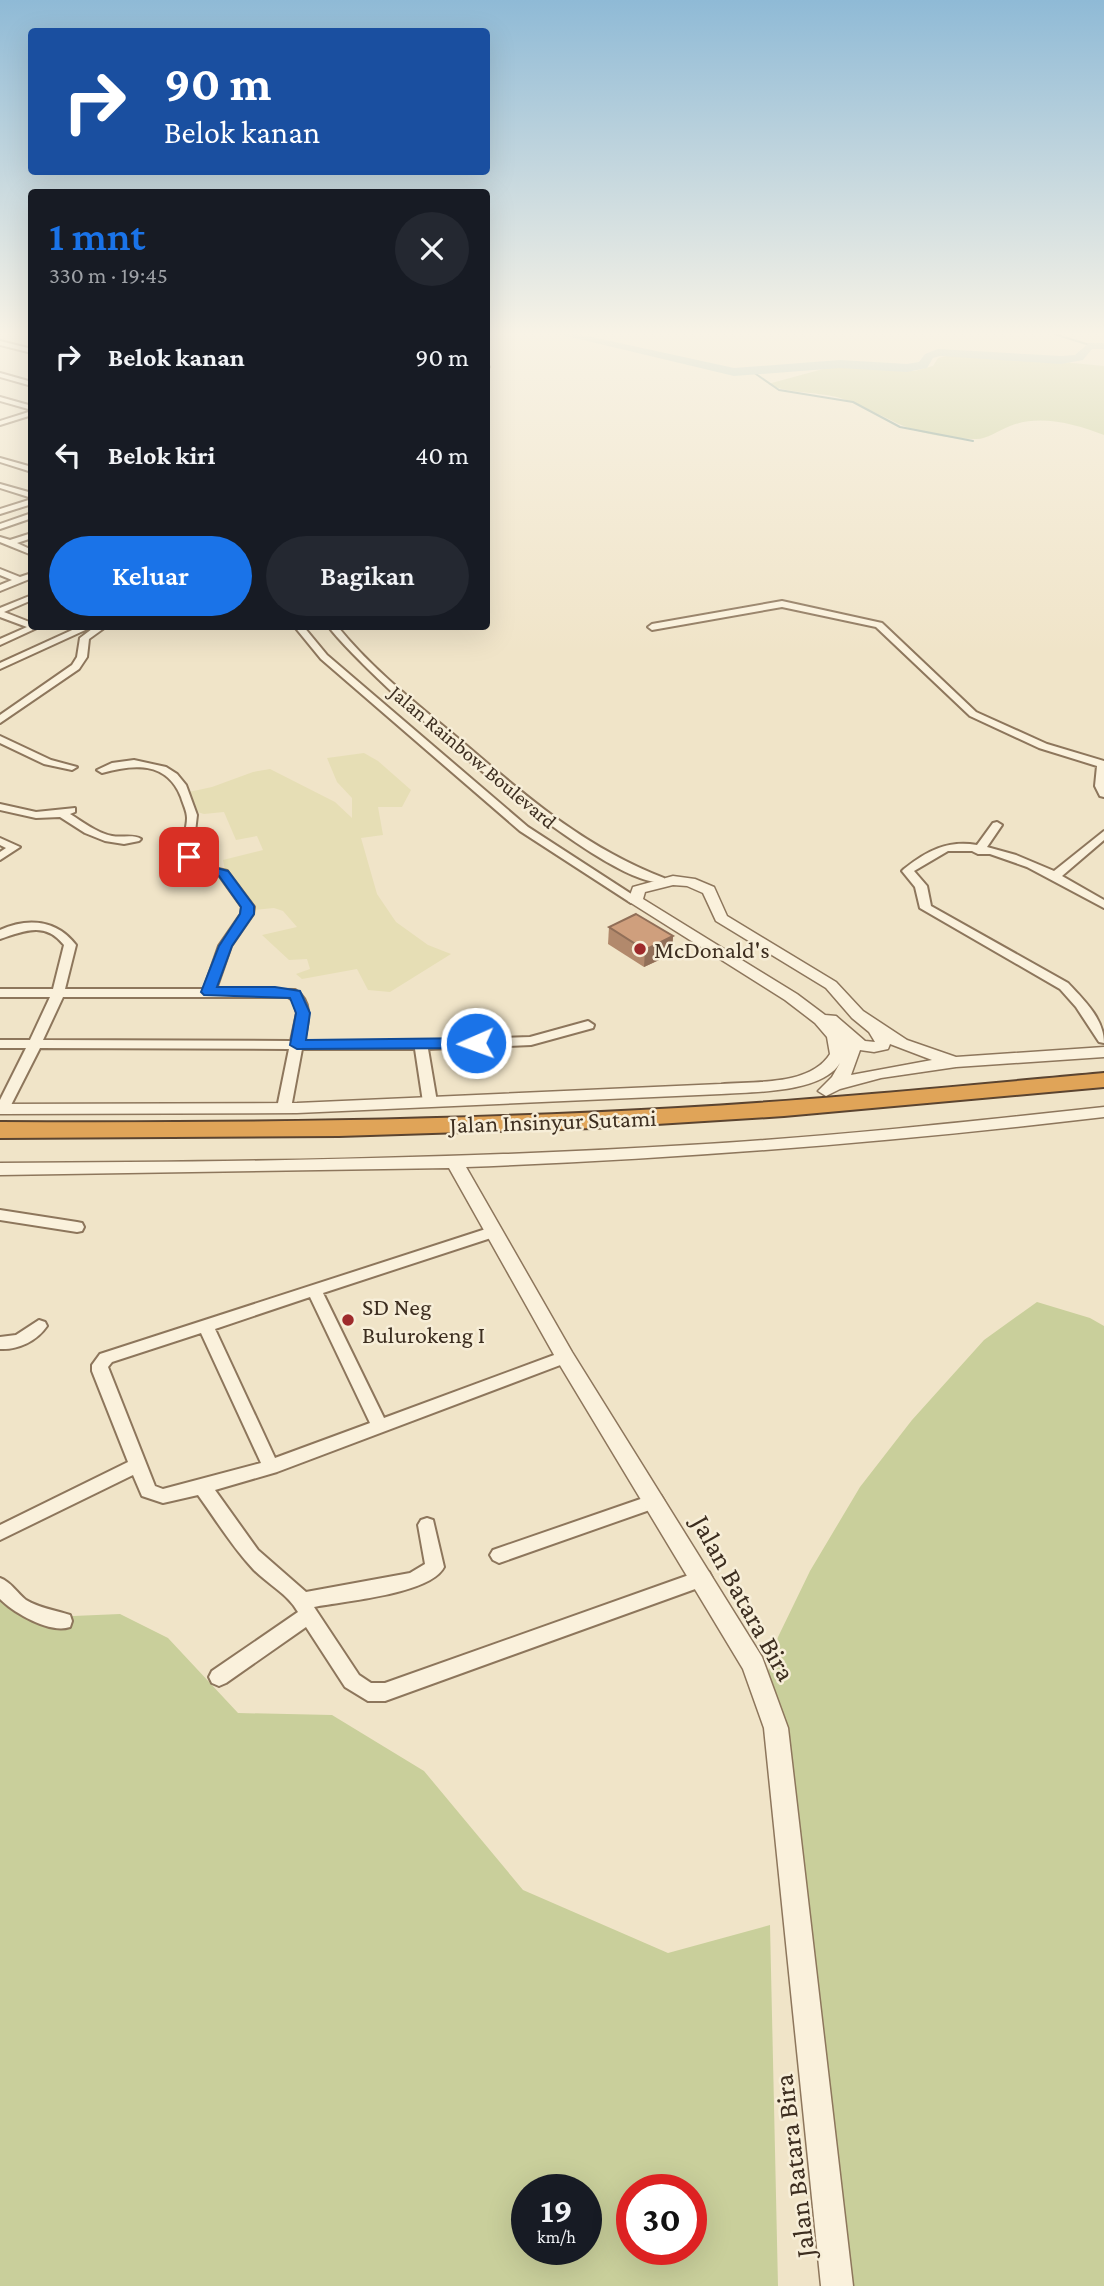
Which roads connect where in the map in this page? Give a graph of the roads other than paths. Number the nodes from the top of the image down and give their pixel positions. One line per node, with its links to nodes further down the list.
1 (0, 460): 2 (street)
2 (28, 469)
3 (0, 486): 4 (street)
4 (28, 497)
5 (28, 501): 7 (street)
6 (0, 503): 7 (street)
7 (13, 508): 8 (street)
8 (0, 512)
9 (28, 516): 11 (street)
10 (28, 521): 11 (street)
11 (2, 528)
12 (28, 537): 14 (street)
13 (0, 539): 14 (street)
14 (10, 544): 15 (street); 16 (street)
15 (0, 547)
16 (28, 551)
17 (0, 572): 19 (street)
18 (28, 577): 19 (street)
19 (20, 580): 20 (street)
20 (0, 588)
21 (28, 599): 22 (street)
22 (0, 612): 23 (street)
23 (28, 625)
24 (652, 627): 39 (street)
25 (28, 629): 33 (street)
26 (39, 630): 32 (street)
27 (81, 630): 32 (street)
28 (97, 630): 35 (street)
29 (301, 630): 49 (street, Jalan Rainbow Boulevard)
30 (335, 630): 48 (street, Jalan Rainbow Boulevard)
31 (46, 635): 32 (street)
32 (59, 640): 34 (street)
33 (0, 642)
34 (0, 666)
35 (0, 720)
36 (0, 739): 37 (street)
37 (72, 767)
38 (102, 770): 52 (street)
39 (1104, 794)
40 (0, 807): 43 (street)
41 (997, 825): 45 (street)
42 (1104, 834): 47 (street)
43 (135, 839)
44 (0, 841): 46 (street)
45 (978, 851): 47 (street); 59 (street)
46 (0, 857)
47 (1055, 876): 50 (street)
48 (660, 880): 49 (street); 57 (street)
49 (635, 901): 55 (street)
50 (1104, 905)
51 (0, 935): 54 (street)
52 (209, 992): 54 (street); 62 (street)
53 (0, 993): 54 (street)
54 (58, 993): 61 (street)
55 (791, 997): 58 (street); 69 (street)
56 (588, 1025): 63 (street)
57 (877, 1032): 58 (street); 65 (street)
58 (851, 1039): 67 (street)
59 (1104, 1039)
60 (0, 1044): 61 (street)
61 (35, 1044): 62 (street); 71 (street)
62 (297, 1045): 63 (street); 72 (street)
63 (421, 1045): 69 (street)
64 (1104, 1052): 65 (street)
65 (956, 1062): 67 (street)
66 (1104, 1080): 72 (highway, Jalan Insinyur Sutami)
67 (832, 1087): 72 (highway)
68 (1104, 1095): 73 (highway, Jalan Insinyur Sutami)
69 (430, 1102): 72 (street)
70 (1104, 1112): 74 (street)
71 (1, 1116): 72 (highway, Jalan Insinyur Sutami)
72 (279, 1119)
73 (0, 1143)
74 (454, 1161): 75 (street); 78 (street, Jalan Batara Bira)
75 (0, 1169)
76 (0, 1215): 77 (street)
77 (77, 1227)
78 (492, 1232): 79 (street); 83 (street, Jalan Batara Bira)
79 (314, 1290): 80 (street); 84 (street)
80 (205, 1325): 85 (street); 86 (street)
81 (39, 1326): 82 (street)
82 (0, 1343)
83 (565, 1356): 84 (street); 88 (street, Jalan Batara Bira)
84 (380, 1427): 86 (street)
85 (136, 1466): 87 (street); 90 (street)
86 (271, 1467): 87 (street)
87 (202, 1486): 94 (street)
88 (655, 1501): 91 (street); 92 (street, Jalan Batara Bira)
89 (427, 1525): 94 (street)
90 (0, 1533)
91 (499, 1555)
92 (703, 1578): 94 (street); 97 (street, Jalan Batara Bira)
93 (0, 1586): 95 (street)
94 (306, 1608): 96 (street)
95 (63, 1621)
96 (219, 1677)
97 (837, 2286)

